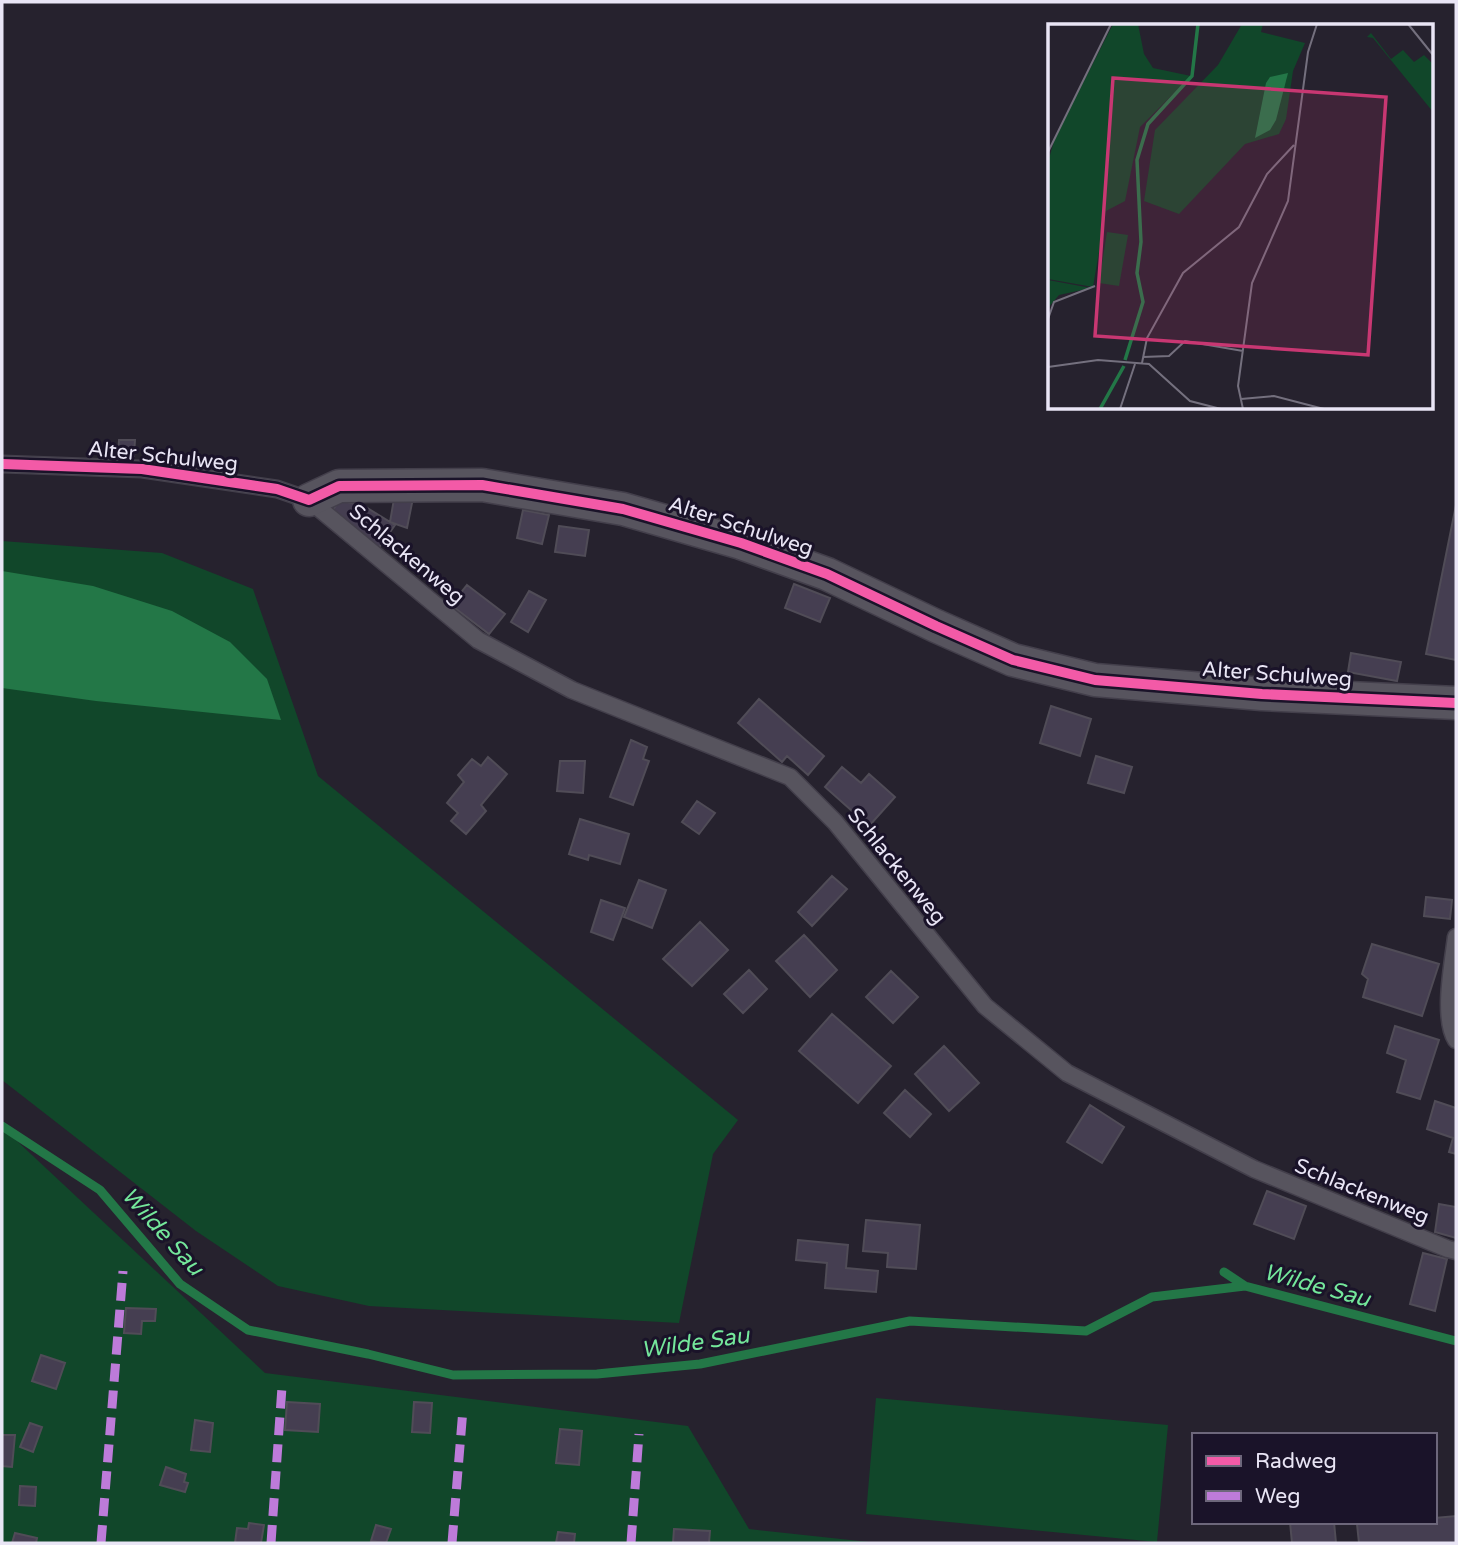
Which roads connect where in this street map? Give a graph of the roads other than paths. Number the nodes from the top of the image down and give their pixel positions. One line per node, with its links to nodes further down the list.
1 (2, 464): 2 (lane, Alter Schulweg)
2 (309, 500): 3 (street, Alter Schulweg); 6 (lane, Schlackenweg)
3 (1456, 703)
4 (1456, 937): 5 (lane)
5 (1456, 1040)
6 (1456, 1251)

